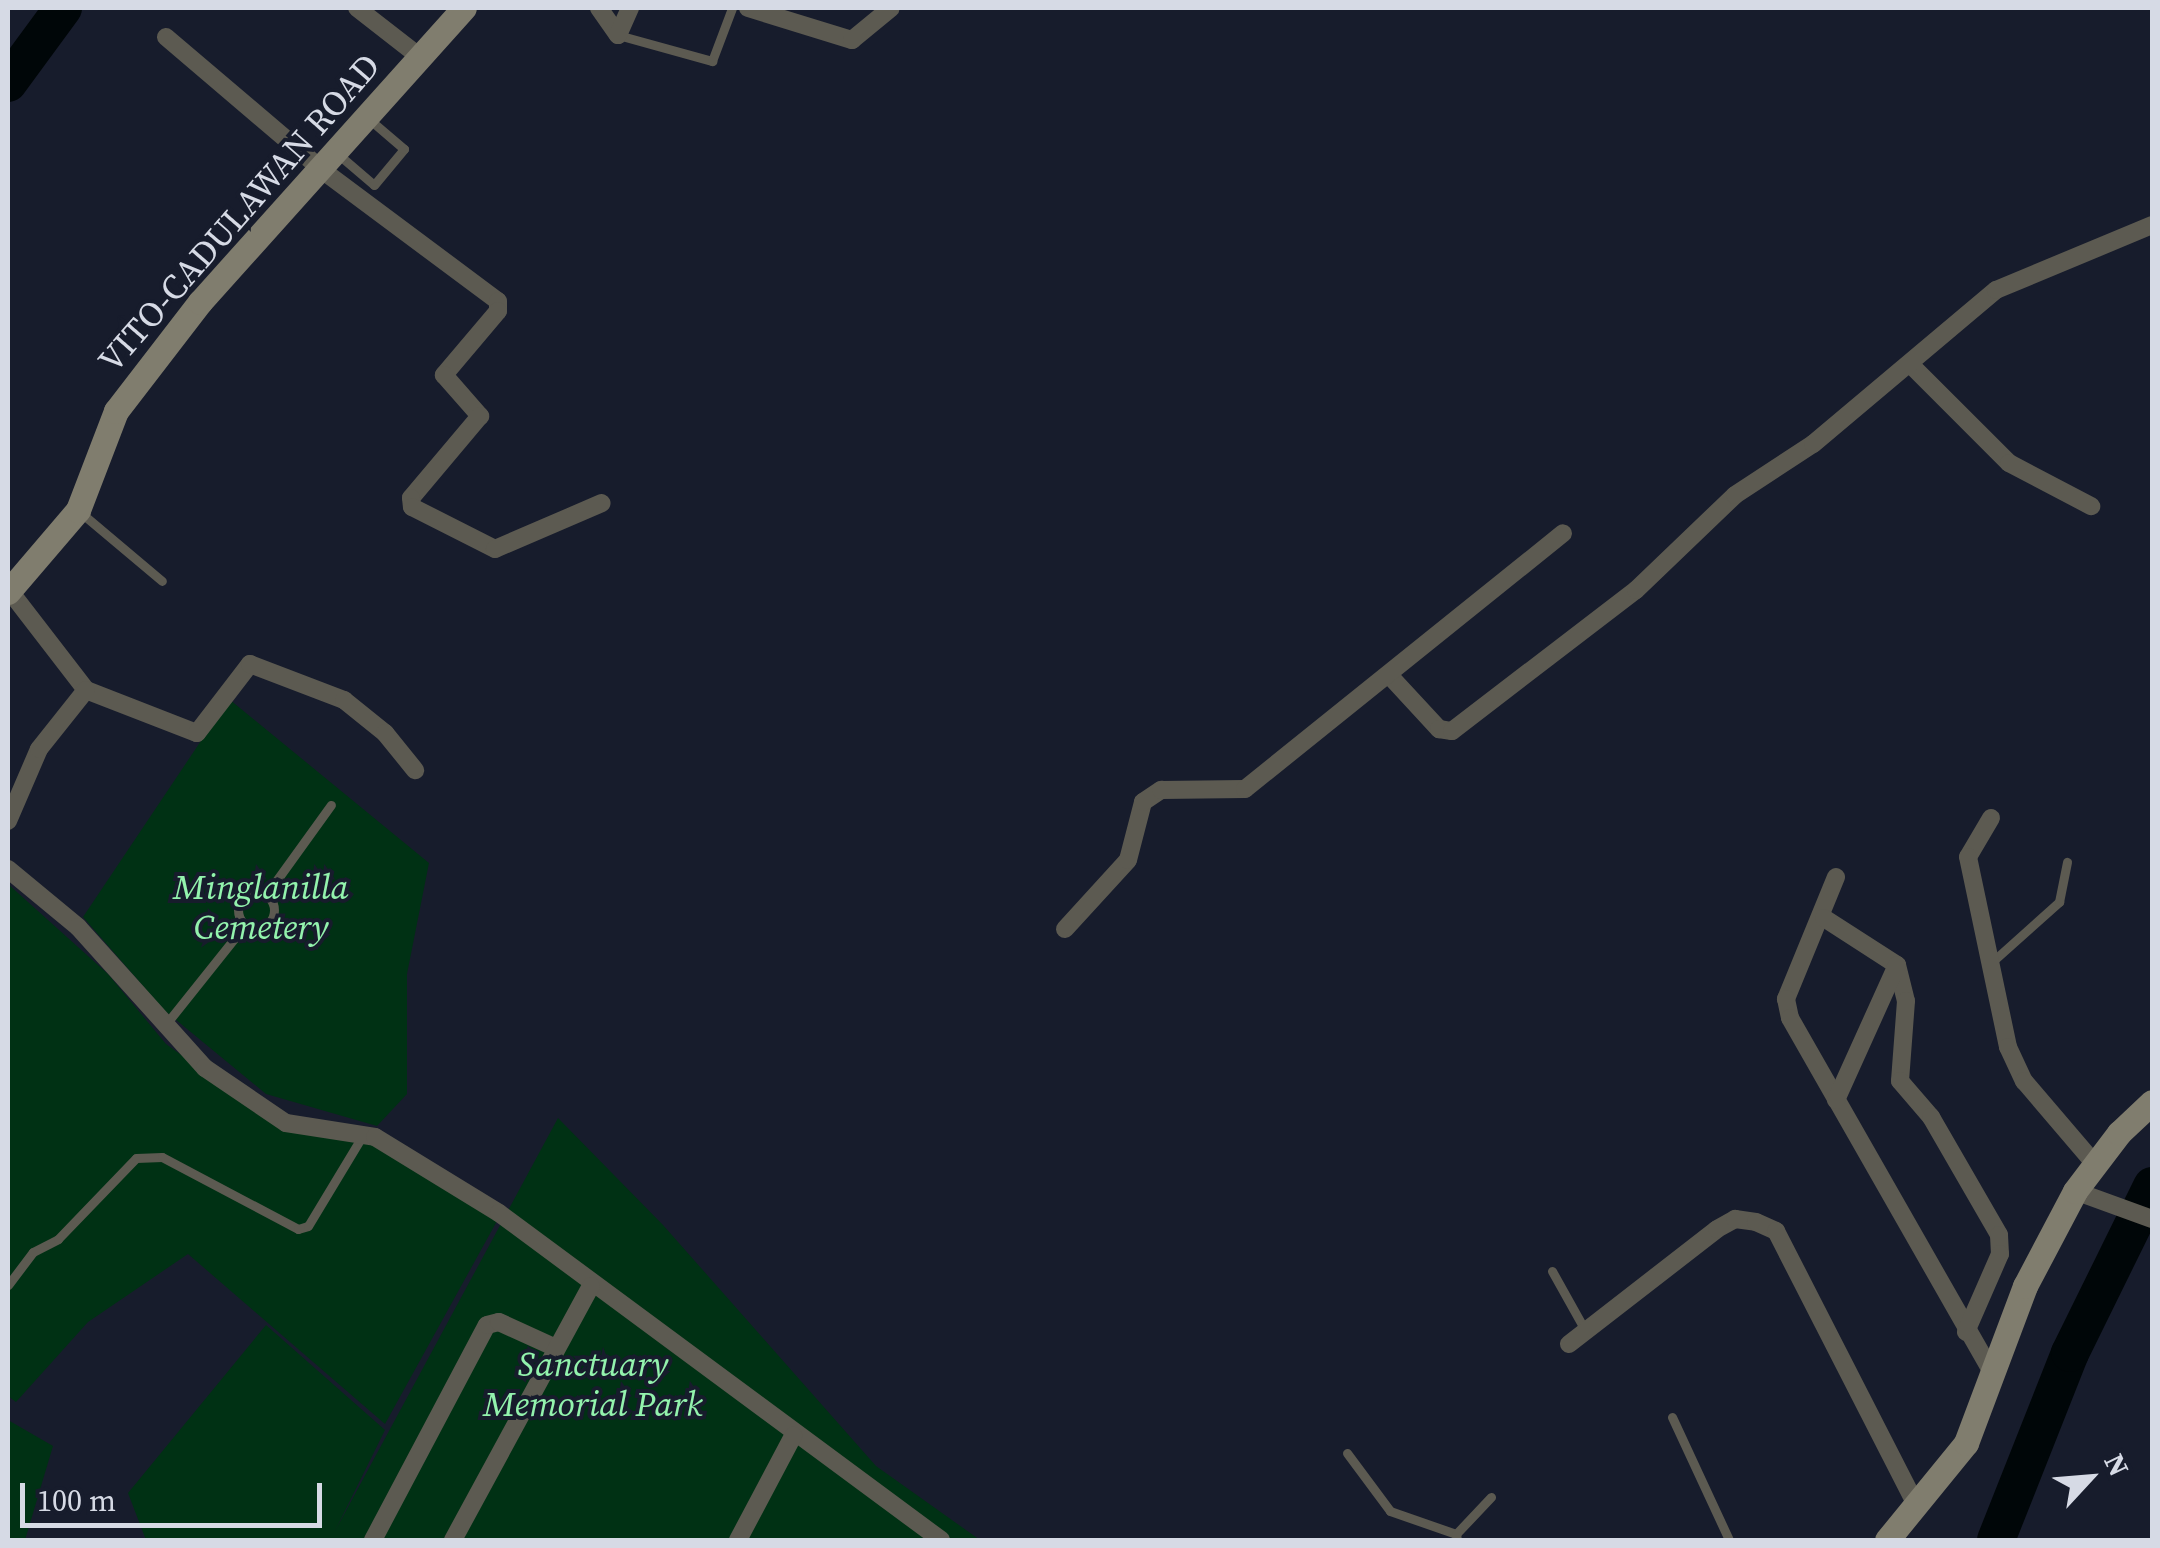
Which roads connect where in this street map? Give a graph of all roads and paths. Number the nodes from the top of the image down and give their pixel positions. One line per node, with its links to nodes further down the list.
1 (358, 8): 10 (street)
2 (464, 8): 10 (street, VITO-CADULAWAN ROAD)
3 (599, 8): 8 (street)
4 (630, 8): 8 (street)
5 (732, 8): 8 (lane)
6 (748, 8): 7 (street)
7 (892, 8)
8 (618, 35)
9 (166, 37): 12 (street)
10 (420, 56): 11 (street, VITO-CADULAWAN ROAD)
11 (368, 118): 12 (street, VITO-CADULAWAN ROAD); 12 (lane)
12 (337, 168): 15 (street); 17 (street, VITO-CADULAWAN ROAD)
13 (2152, 225): 14 (street)
14 (1912, 366): 16 (street); 21 (street)
15 (602, 502)
16 (2091, 506)
17 (70, 520): 19 (lane); 20 (street)
18 (1562, 534): 21 (street)
19 (162, 581)
20 (8, 591): 22 (street)
21 (1390, 676): 33 (street)
22 (86, 690): 23 (street); 26 (street)
23 (415, 770)
24 (330, 805): 30 (lane)
25 (1991, 818): 34 (street)
26 (8, 821)
27 (2067, 862): 34 (lane)
28 (8, 869): 36 (street)
29 (1836, 877): 31 (street)
30 (266, 895): 32 (lane); 32 (lane)
31 (1824, 918): 35 (street); 37 (street)
32 (245, 924): 36 (lane)
33 (1066, 930)
34 (1994, 961): 40 (street)
35 (1897, 965): 37 (street); 47 (street)
36 (165, 1026): 39 (street)
37 (1836, 1100): 47 (street)
38 (2152, 1102): 40 (street)
39 (363, 1135): 44 (lane); 45 (street)
40 (2094, 1163): 41 (street)
41 (2075, 1191): 42 (street); 50 (street)
42 (2152, 1218)
43 (1552, 1271): 46 (lane)
44 (8, 1285)
45 (591, 1286): 49 (street); 52 (street)
46 (1586, 1332): 48 (street); 55 (street)
47 (1966, 1332): 50 (street)
48 (1569, 1344)
49 (556, 1348): 57 (street); 58 (street)
50 (1996, 1378): 55 (street)
51 (1672, 1417): 61 (lane)
52 (793, 1436): 59 (street); 60 (street)
53 (1348, 1454): 56 (lane)
54 (1491, 1497): 56 (lane)
55 (1916, 1504): 62 (street)
56 (1456, 1537)
57 (373, 1540)
58 (453, 1540)
59 (738, 1540)
60 (940, 1540)
61 (1729, 1540)
62 (1887, 1540)

